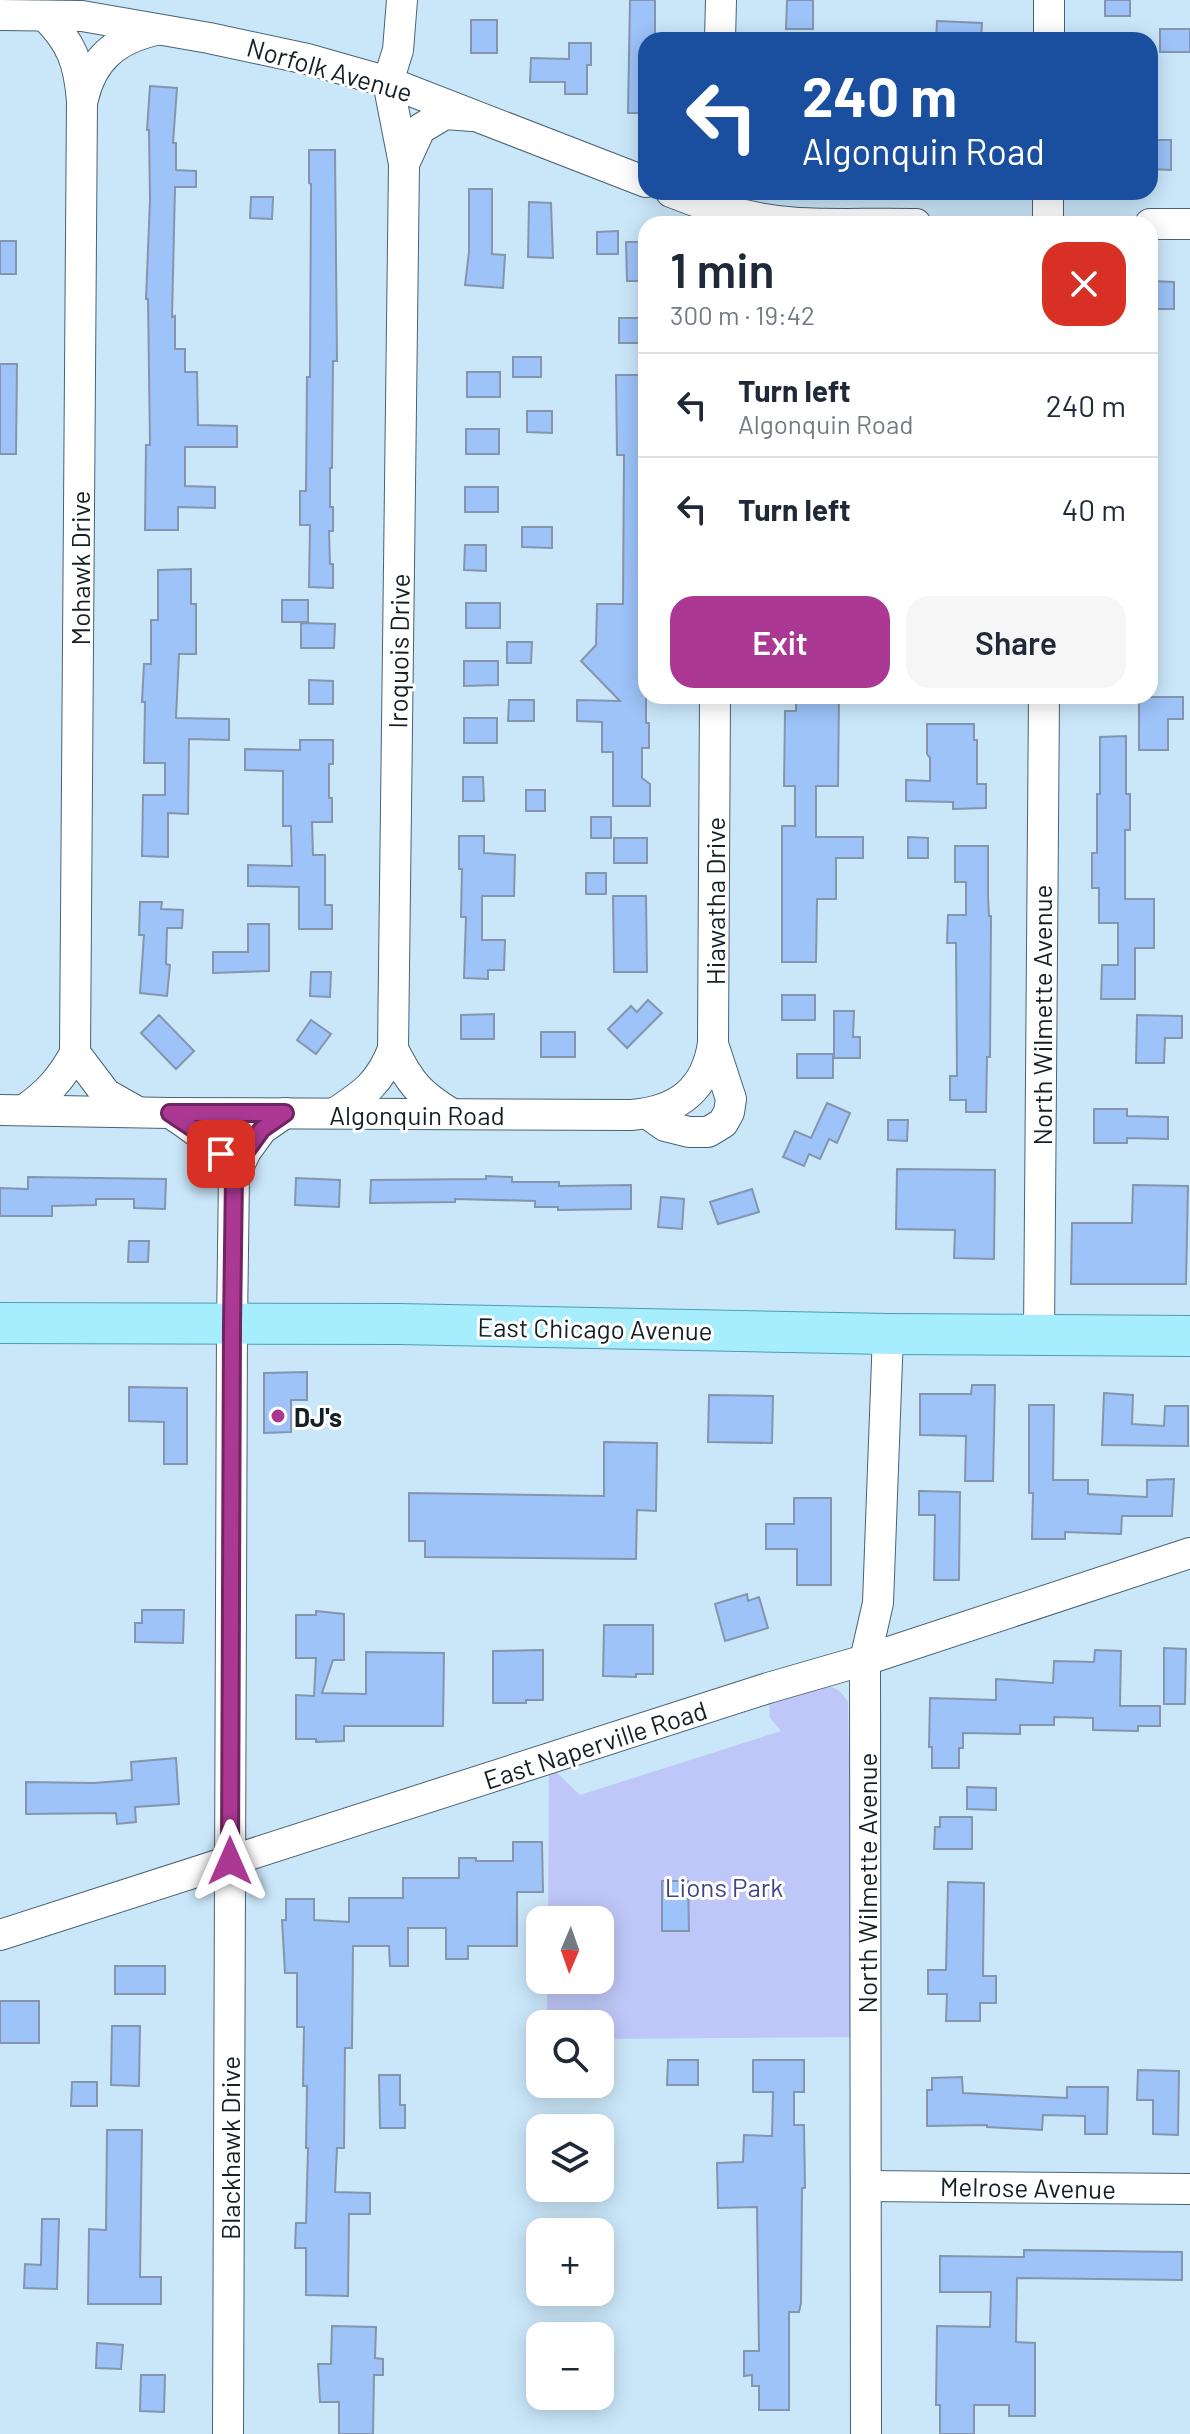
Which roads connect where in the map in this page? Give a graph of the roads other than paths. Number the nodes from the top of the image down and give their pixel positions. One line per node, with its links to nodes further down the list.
1 (402, 0): 10 (street, Iroquois Drive)
2 (721, 0): 8 (street)
3 (1049, 0): 9 (street)
4 (82, 8): 6 (street, Norfolk Avenue); 7 (street, Norfolk Avenue)
5 (0, 15): 6 (street, Norfolk Avenue)
6 (45, 16): 11 (street, Mohawk Drive)
7 (158, 29): 10 (street, Norfolk Avenue); 11 (street)
8 (720, 32)
9 (1049, 32)
10 (388, 82): 12 (street, Norfolk Avenue); 13 (street, Iroquois Drive)
11 (82, 101): 24 (street, Mohawk Drive)
12 (480, 116): 13 (street, Iroquois Drive); 14 (street, Norfolk Avenue)
13 (404, 164): 23 (street, Iroquois Drive)
14 (638, 179)
15 (691, 200): 16 (street)
16 (711, 208): 17 (street)
17 (744, 216)
18 (1158, 224): 19 (street)
19 (1190, 224)
20 (715, 704): 22 (street, Hiawatha Drive)
21 (1044, 704): 37 (street, North Wilmette Avenue)
22 (713, 1043): 25 (street, Hiawatha Drive); 32 (street)
23 (393, 1049): 30 (street, Iroquois Drive); 31 (street)
24 (75, 1053): 26 (street); 27 (street)
25 (685, 1097): 32 (street, Algonquin Road)
26 (12, 1110): 27 (street, Algonquin Road)
27 (139, 1113): 28 (street, Algonquin Road)
28 (170, 1113): 29 (street, Algonquin Road); 33 (street)
29 (285, 1113): 30 (street, Algonquin Road); 33 (street)
30 (335, 1113): 31 (street, Algonquin Road)
31 (452, 1114): 32 (street, Algonquin Road)
32 (648, 1114)
33 (234, 1176): 35 (street, Blackhawk Drive)
34 (0, 1323): 35 (main road, East Chicago Avenue)
35 (232, 1325): 36 (main road, East Chicago Avenue); 41 (street, Blackhawk Drive)
36 (888, 1334): 37 (main road, East Chicago Avenue); 40 (street, North Wilmette Avenue)
37 (1039, 1335): 38 (main road, East Chicago Avenue)
38 (1190, 1336)
39 (1190, 1553): 40 (street, East Naperville Road)
40 (865, 1660): 41 (street, East Naperville Road); 43 (street, North Wilmette Avenue)
41 (230, 1861): 42 (street, East Naperville Road); 45 (street, Blackhawk Drive)
42 (0, 1935)
43 (867, 2186): 44 (street, Melrose Avenue); 46 (street, North Wilmette Avenue)
44 (1190, 2189)
45 (228, 2434)
46 (866, 2434)

